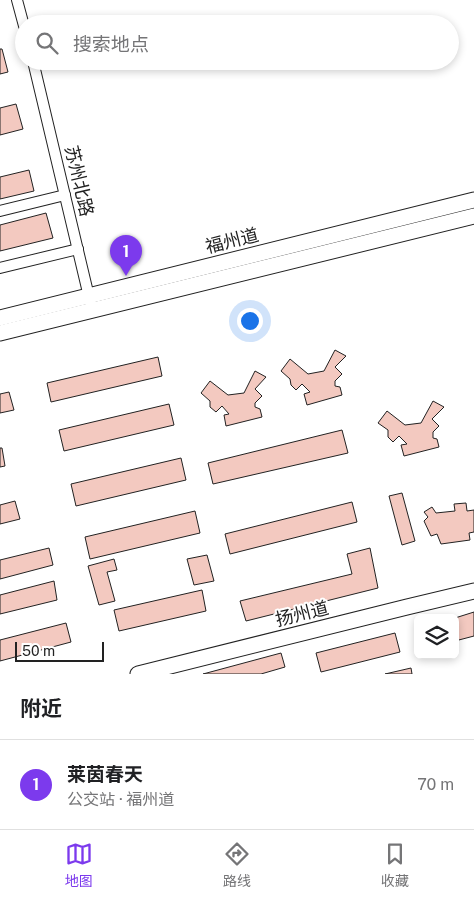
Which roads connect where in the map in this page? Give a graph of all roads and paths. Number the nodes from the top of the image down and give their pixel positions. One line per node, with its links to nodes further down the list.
1 (17, 0): 2 (street)
2 (21, 15)
3 (35, 70): 4 (street, 苏州北路)
4 (65, 195): 6 (street); 8 (street, 苏州北路)
5 (474, 200): 10 (main road, 福州道)
6 (0, 211)
7 (474, 216): 10 (main road, 福州道)
8 (78, 248): 9 (street); 10 (street, 苏州北路)
9 (0, 268)
10 (91, 303): 11 (main road, 福州道); 12 (main road, 福州道)
11 (0, 318)
12 (0, 333)
13 (474, 591): 14 (main road, 扬州道)
14 (166, 671): 15 (main road, 扬州道)
15 (138, 674)

